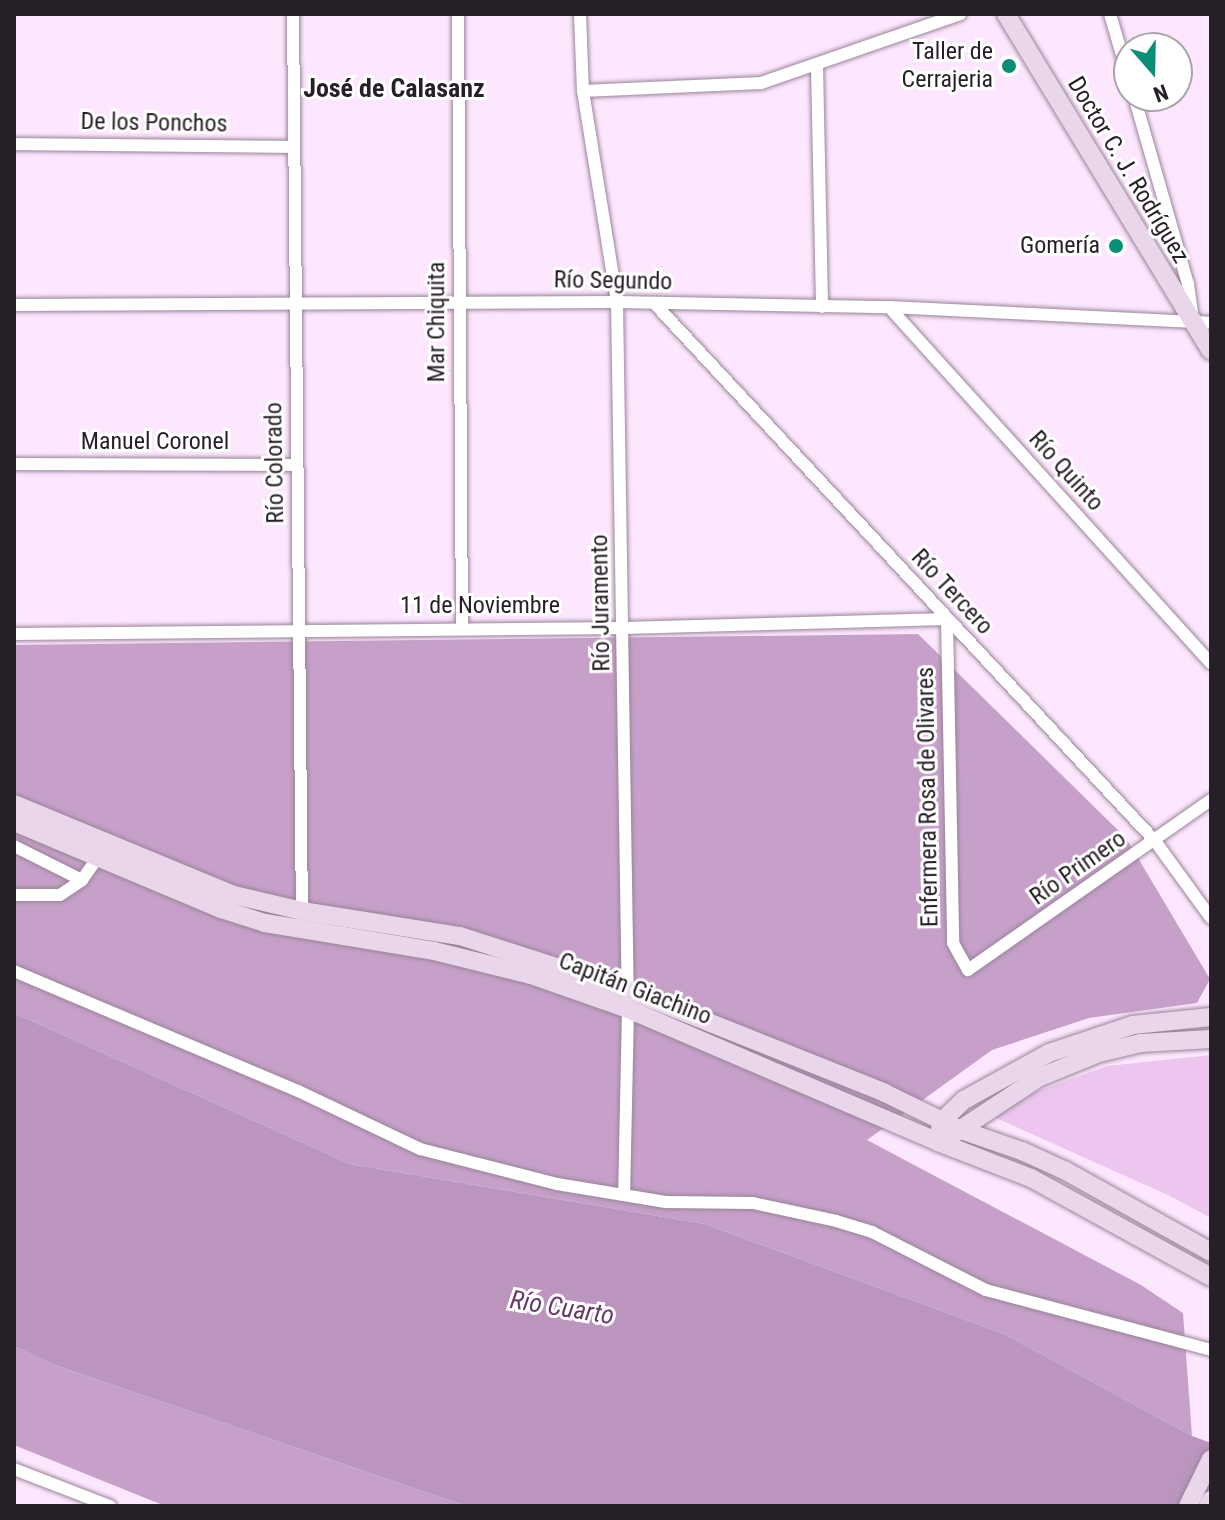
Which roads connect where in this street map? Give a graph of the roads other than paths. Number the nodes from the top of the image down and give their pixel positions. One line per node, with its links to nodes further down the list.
1 (293, 14): 10 (street, Río Colorado)
2 (458, 14): 11 (street, Mar Chiquita)
3 (580, 14): 7 (street, Río Juramento)
4 (960, 14): 6 (street)
5 (1006, 14): 18 (main road, Doctor C. J. Rodríguez)
6 (817, 66): 7 (street); 16 (street)
7 (583, 91): 12 (street, Río Juramento)
8 (1139, 112): 18 (street)
9 (14, 144): 10 (street, De los Ponchos)
10 (294, 147): 15 (street, Río Colorado)
11 (459, 302): 12 (street, Río Segundo); 15 (street, Río Segundo); 25 (street, Mar Chiquita)
12 (617, 302): 13 (street, Río Segundo); 24 (street, Río Juramento)
13 (654, 303): 16 (street, Río Segundo); 22 (street, Río Tercero)
14 (14, 305): 15 (street, Río Segundo)
15 (296, 305): 21 (street, Río Colorado)
16 (822, 307): 17 (street, Río Segundo)
17 (889, 307): 18 (street, Río Segundo); 27 (street, Río Quinto)
18 (1202, 323): 19 (main road, Doctor C. J. Rodríguez)
19 (1211, 351)
20 (14, 464): 21 (street, Manuel Coronel)
21 (296, 465): 23 (street, Río Colorado)
22 (947, 619): 24 (street, 11 de Noviembre); 31 (street, Río Tercero); 38 (street, Enfermera Rosa de Olivares)
23 (300, 628): 25 (street, 11 de Noviembre); 26 (street, 11 de Noviembre); 36 (street, Río Colorado)
24 (624, 628): 25 (street, 11 de Noviembre); 40 (street, Río Juramento)
25 (462, 629)
26 (14, 634)
27 (1211, 663)
28 (1211, 800): 31 (street, Río Primero)
29 (14, 804): 33 (main road, Capitán Giachino)
30 (14, 822): 33 (main road, Capitán Giachino)
31 (1155, 841): 37 (street, Río Tercero); 38 (street, Río Primero)
32 (14, 846): 34 (street)
33 (101, 851): 34 (street); 36 (main road, Capitán Giachino); 40 (main road, Capitán Giachino)
34 (82, 880): 35 (street)
35 (14, 895)
36 (302, 911): 40 (main road, Capitán Giachino)
37 (1211, 918)
38 (968, 970)
39 (14, 971): 46 (street)
40 (628, 1000): 43 (main road, Capitán Giachino); 45 (main road, Capitán Giachino); 46 (street, Río Juramento)
41 (1211, 1017): 43 (main road)
42 (1211, 1039): 44 (main road)
43 (941, 1122): 44 (main road, Capitán Giachino); 45 (main road)
44 (961, 1130): 45 (main road); 47 (main road, Capitán Giachino)
45 (938, 1142): 48 (main road, Capitán Giachino)
46 (624, 1195): 49 (street)
47 (1211, 1252)
48 (1211, 1277)
49 (1211, 1350)
50 (1211, 1459): 54 (main road)
51 (14, 1469): 53 (street)
52 (1211, 1500): 55 (main road)
53 (110, 1506)
54 (1188, 1506)
55 (1208, 1506)

